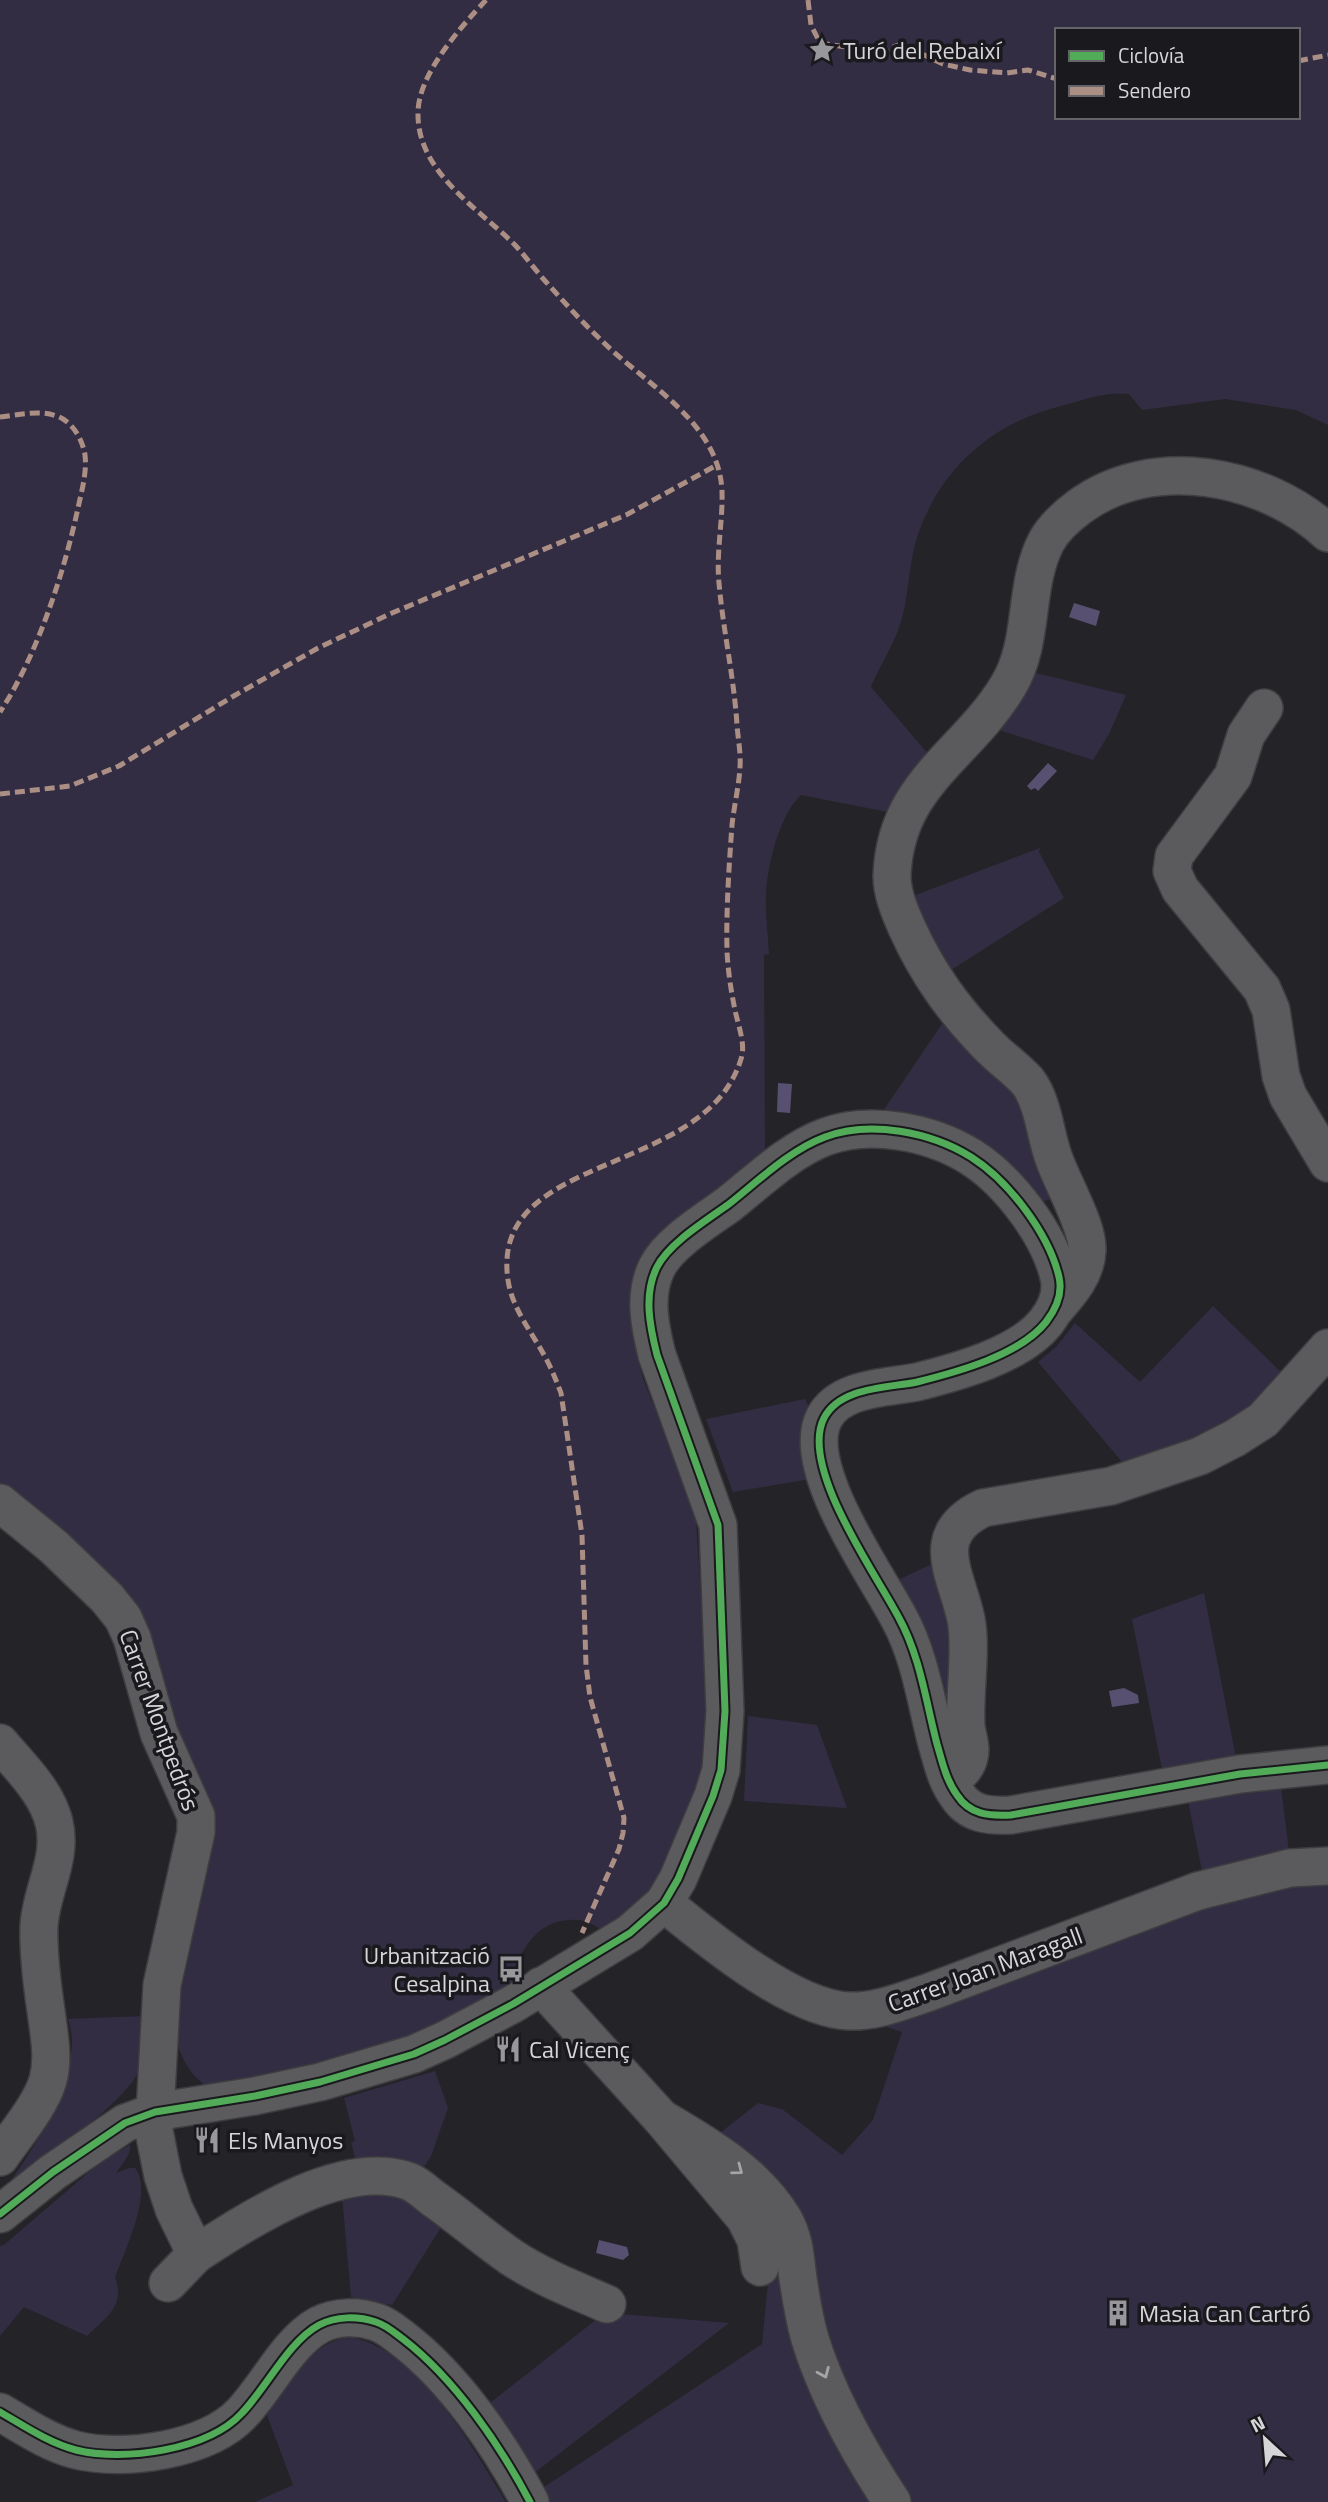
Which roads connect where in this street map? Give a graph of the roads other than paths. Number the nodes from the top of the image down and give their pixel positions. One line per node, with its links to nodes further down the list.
1 (1328, 533): 4 (street)
2 (1264, 708): 3 (street)
3 (1328, 1163)
4 (1056, 1309): 9 (street); 11 (street)
5 (1328, 1348): 9 (street)
6 (0, 1503): 13 (street, Carrer Montpedrós)
7 (0, 1743): 15 (street)
8 (1328, 1765): 9 (street)
9 (950, 1782)
10 (1328, 1866): 11 (street, Carrer Joan Maragall)
11 (664, 1903): 12 (street)
12 (541, 1986): 13 (street); 14 (street)
13 (155, 2112): 16 (street); 17 (street, Carrer Montpedrós)
14 (661, 2118): 18 (street); 23 (street, one-way to 23)
15 (0, 2157)
16 (0, 2214)
17 (196, 2254): 19 (street); 20 (street)
18 (760, 2267)
19 (167, 2283)
20 (607, 2304)
21 (0, 2412): 22 (street)
22 (530, 2502)
23 (892, 2502)

